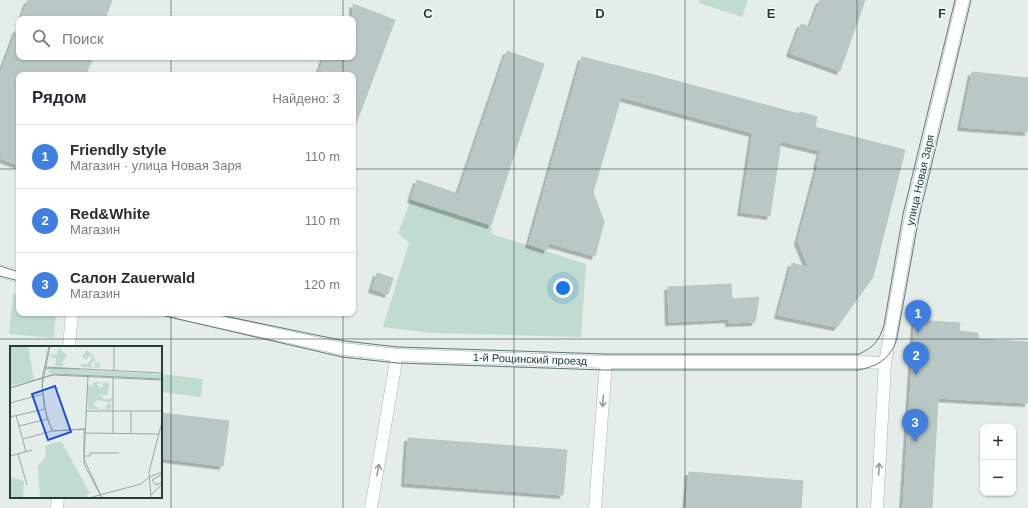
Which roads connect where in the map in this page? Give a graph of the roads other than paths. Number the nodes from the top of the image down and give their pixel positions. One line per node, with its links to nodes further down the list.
1 (963, 0): 9 (street, улица Новая Заря)
2 (0, 271): 3 (street)
3 (16, 275)
4 (72, 316): 6 (street)
5 (194, 316): 7 (street, 1-й Рощинский проезд)
6 (69, 346)
7 (397, 355): 8 (street, 1-й Рощинский проезд); 12 (street, one-way to 7)
8 (606, 362): 9 (street, 1-й Рощинский проезд); 13 (street, one-way to 13)
9 (885, 363): 14 (street, улица Новая Заря, one-way to 9)
10 (58, 498): 11 (street)
11 (57, 508)
12 (371, 508)
13 (596, 508)
14 (877, 508)

